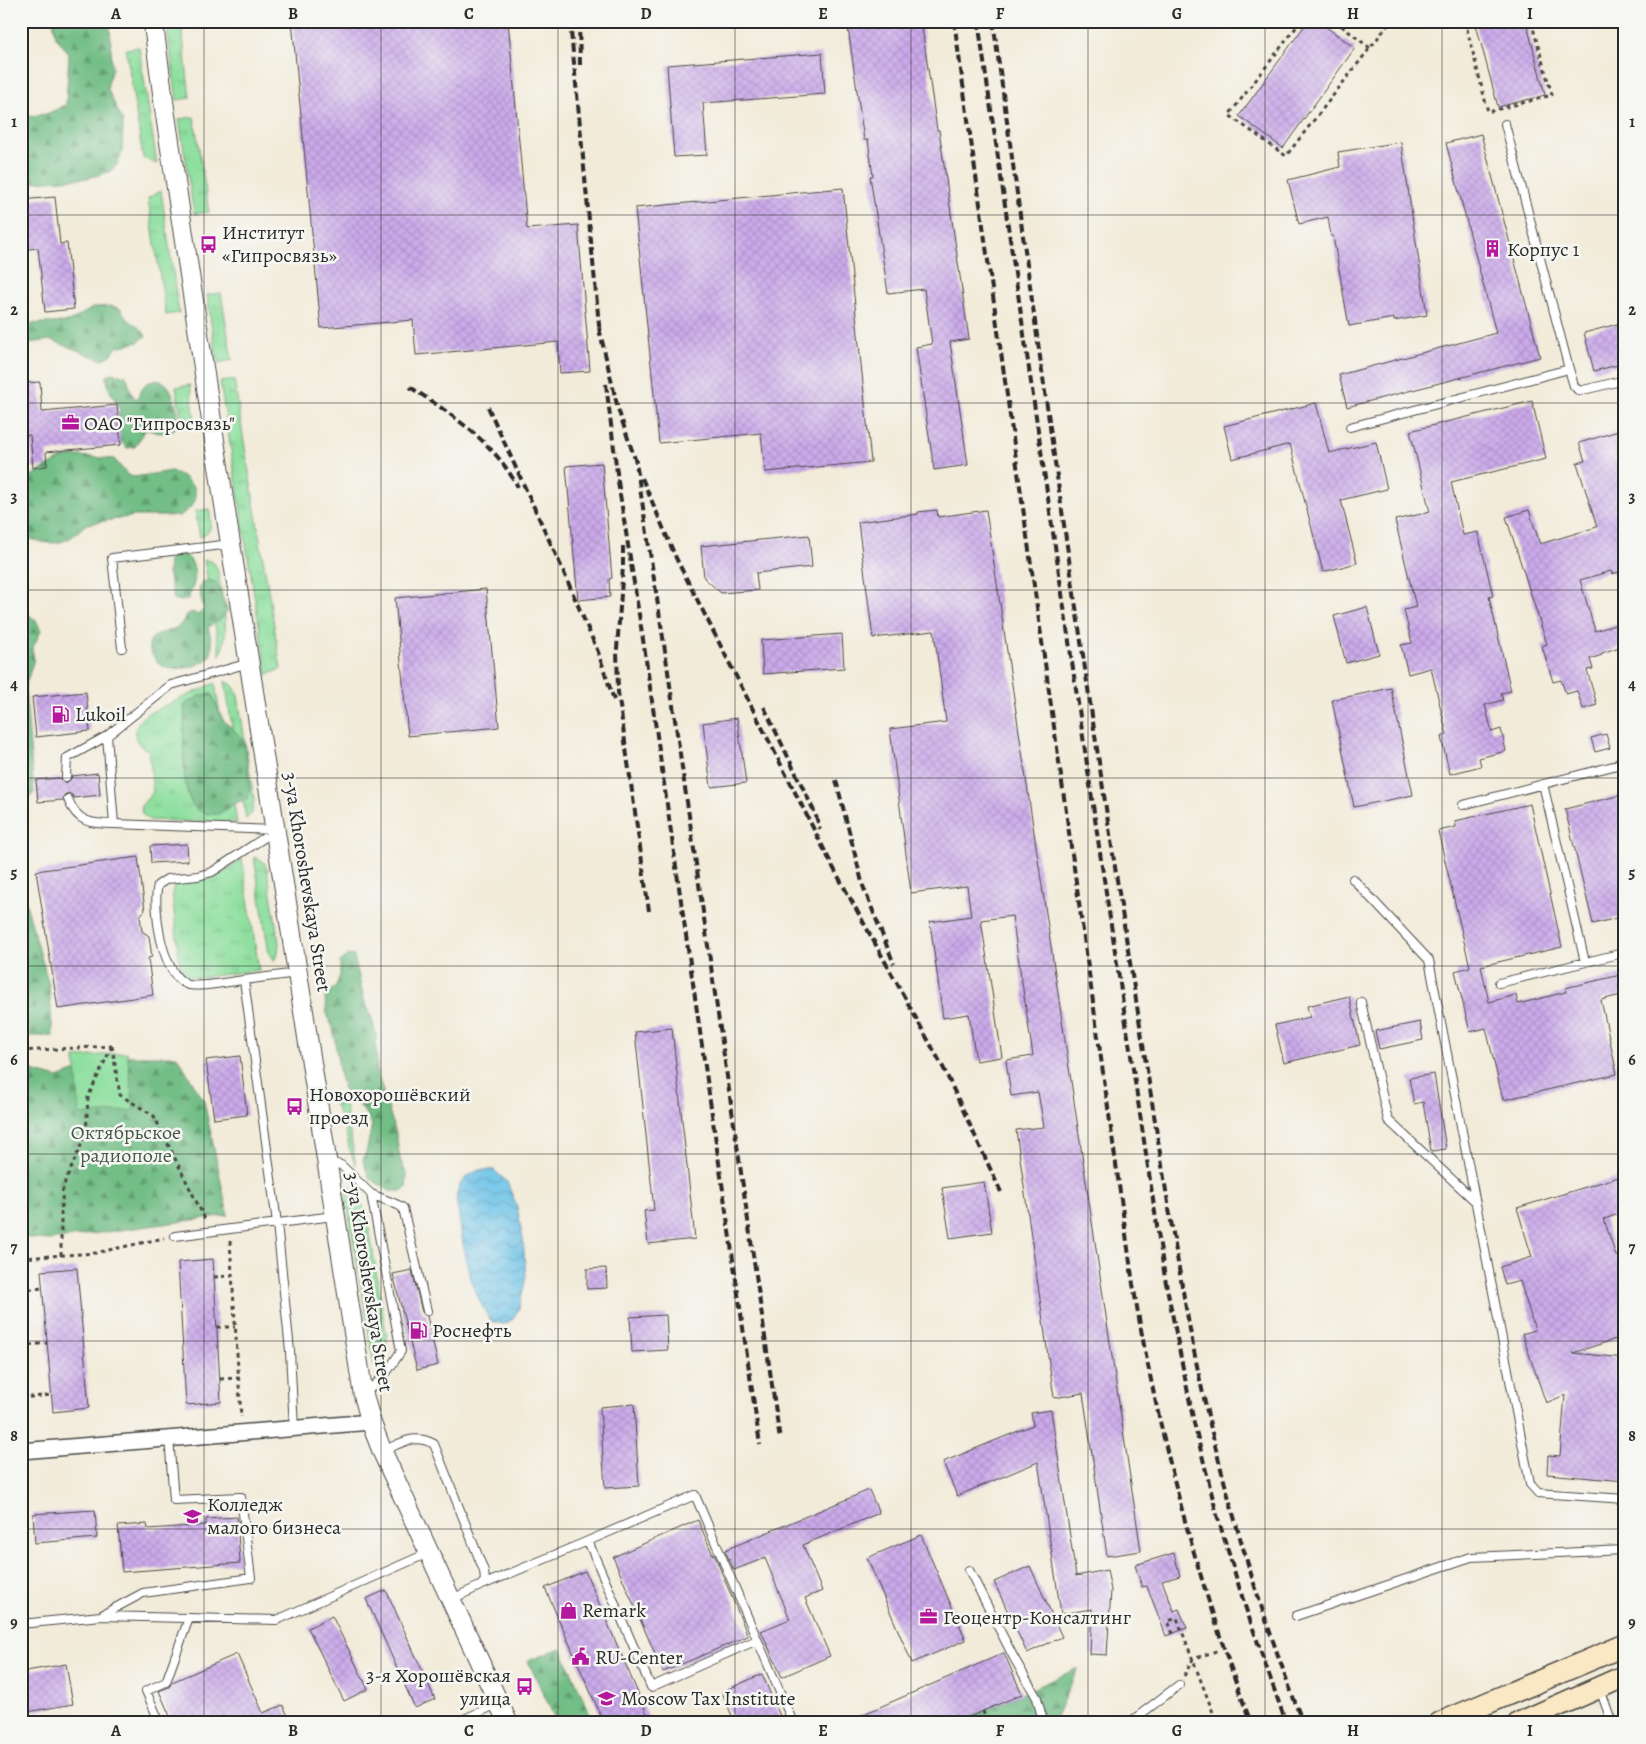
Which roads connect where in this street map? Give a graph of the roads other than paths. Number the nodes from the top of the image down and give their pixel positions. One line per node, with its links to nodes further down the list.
1 (153, 21): 6 (street, 3-ya Khoroshevskaya Street)
2 (1505, 124): 3 (lane)
3 (1569, 369): 4 (lane); 5 (lane)
4 (1625, 380)
5 (1350, 427)
6 (231, 544): 7 (lane); 8 (street, 3-ya Khoroshevskaya Street)
7 (122, 648)
8 (249, 663): 9 (lane); 16 (street, 3-ya Khoroshevskaya Street)
9 (107, 736): 11 (lane); 15 (lane)
10 (1625, 754): 12 (lane)
11 (66, 777)
12 (1543, 784): 14 (lane); 19 (lane)
13 (68, 799): 15 (lane)
14 (1463, 805)
15 (114, 824): 16 (lane)
16 (276, 830): 20 (street, 3-ya Khoroshevskaya Street); 21 (lane)
17 (1353, 879): 26 (lane)
18 (1619, 954): 19 (lane)
19 (1585, 962): 22 (lane)
20 (299, 973): 21 (lane); 24 (street, 3-ya Khoroshevskaya Street)
21 (244, 980): 28 (lane)
22 (1499, 982)
23 (1362, 1002): 26 (lane)
24 (328, 1162): 25 (lane); 27 (street, 3-ya Khoroshevskaya Street)
25 (371, 1194): 30 (lane); 31 (lane)
26 (1474, 1200): 37 (lane)
27 (335, 1216): 28 (lane); 31 (street, 3-ya Khoroshevskaya Street)
28 (277, 1223): 29 (lane); 33 (lane)
29 (175, 1236)
30 (427, 1312)
31 (364, 1393): 32 (street, 3-ya Khoroshevskaya Street)
32 (371, 1422): 33 (street); 36 (street, 3-ya Khoroshevskaya Street)
33 (294, 1429): 34 (street)
34 (169, 1438): 35 (street); 44 (lane)
35 (21, 1451)
36 (382, 1451): 40 (street, 3-ya Khoroshevskaya Street); 42 (lane)
37 (1625, 1499)
38 (588, 1541): 42 (lane); 48 (lane); 48 (lane)
39 (1625, 1550): 45 (lane)
40 (430, 1552): 43 (street, 3-ya Khoroshevskaya Street); 46 (lane)
41 (969, 1570): 59 (lane)
42 (480, 1586): 43 (lane)
43 (452, 1599): 53 (street, 3-ya Khoroshevskaya Street)
44 (102, 1616): 46 (lane); 47 (lane)
45 (1296, 1616)
46 (189, 1618): 56 (lane)
47 (21, 1624)
48 (757, 1640): 54 (lane)
49 (1625, 1645): 61 (main road)
50 (1625, 1676): 52 (main road)
51 (1178, 1685): 60 (lane)
52 (1600, 1687): 55 (main road); 63 (lane)
53 (500, 1703): 57 (lane); 58 (street, 3-ya Khoroshevskaya Street)
54 (791, 1718)
55 (1543, 1718): 62 (main road)
56 (160, 1723)
57 (456, 1723)
58 (508, 1723)
59 (1041, 1723)
60 (1129, 1723)
61 (1440, 1723)
62 (1519, 1723)
63 (1612, 1723)

